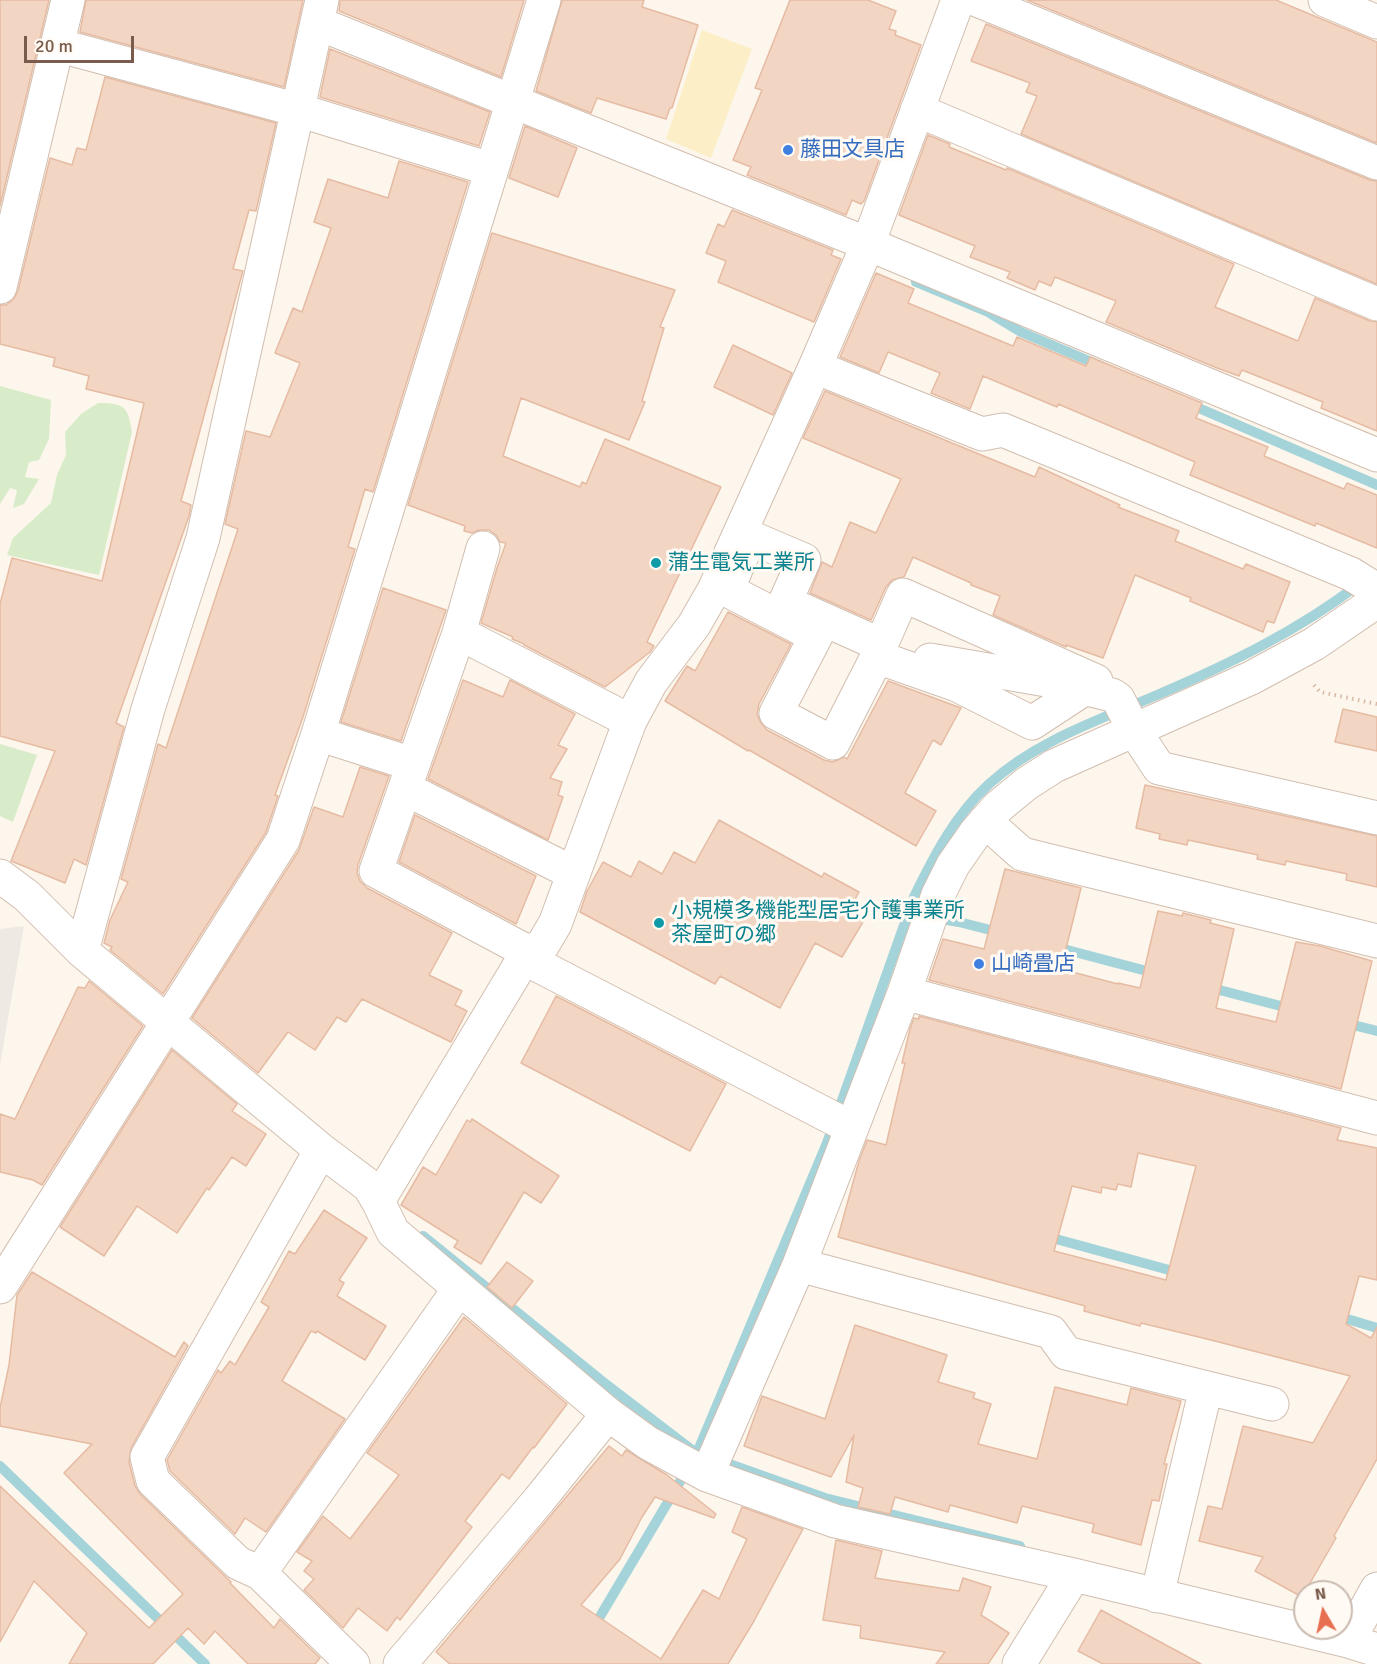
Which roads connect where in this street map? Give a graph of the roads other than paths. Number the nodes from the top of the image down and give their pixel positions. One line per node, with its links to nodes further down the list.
1 (68, 0): 8 (street)
2 (544, 0): 9 (street)
3 (958, 0): 11 (street)
4 (976, 0): 12 (street)
5 (1324, 0): 7 (street)
6 (320, 11): 9 (street); 10 (street)
7 (1377, 22)
8 (57, 45): 10 (street); 15 (street)
9 (513, 101): 13 (street); 14 (street)
10 (298, 110): 13 (street); 33 (street)
11 (917, 110): 14 (street); 16 (street)
12 (1377, 163)
13 (490, 170): 26 (street)
14 (867, 244): 17 (street); 18 (street)
15 (0, 287)
16 (1377, 304)
17 (815, 367): 20 (street); 21 (street)
18 (1377, 455)
19 (483, 548): 22 (street)
20 (726, 578): 23 (street); 23 (street); 23 (street); 25 (street)
21 (1369, 589): 24 (street)
22 (459, 633): 25 (street); 27 (street)
23 (1084, 688): 24 (street)
24 (1126, 715): 28 (street); 29 (street)
25 (630, 721): 30 (street)
26 (318, 734): 27 (street); 36 (street)
27 (409, 776): 30 (street); 34 (street)
28 (1377, 818)
29 (985, 821): 32 (street); 35 (street)
30 (573, 873): 34 (street)
31 (0, 876): 33 (street)
32 (1377, 941)
33 (82, 951): 36 (street)
34 (526, 955): 38 (street); 40 (street)
35 (904, 993): 37 (street); 38 (street)
36 (168, 1023): 39 (street); 42 (street)
37 (1377, 1118)
38 (839, 1122): 41 (street)
39 (321, 1150): 40 (street); 48 (street)
40 (378, 1201): 43 (street)
41 (799, 1265): 44 (street); 47 (street)
42 (0, 1287)
43 (459, 1289): 46 (street); 48 (street)
44 (1206, 1388): 45 (street); 50 (street)
45 (1272, 1404)
46 (608, 1414): 47 (street); 54 (street)
47 (703, 1465): 49 (street)
48 (260, 1573): 53 (street)
49 (1074, 1575): 50 (street); 55 (street)
50 (1160, 1584): 52 (street)
51 (1377, 1589): 52 (street)
52 (1358, 1650)
53 (353, 1664)
54 (400, 1664)
55 (1018, 1664)

